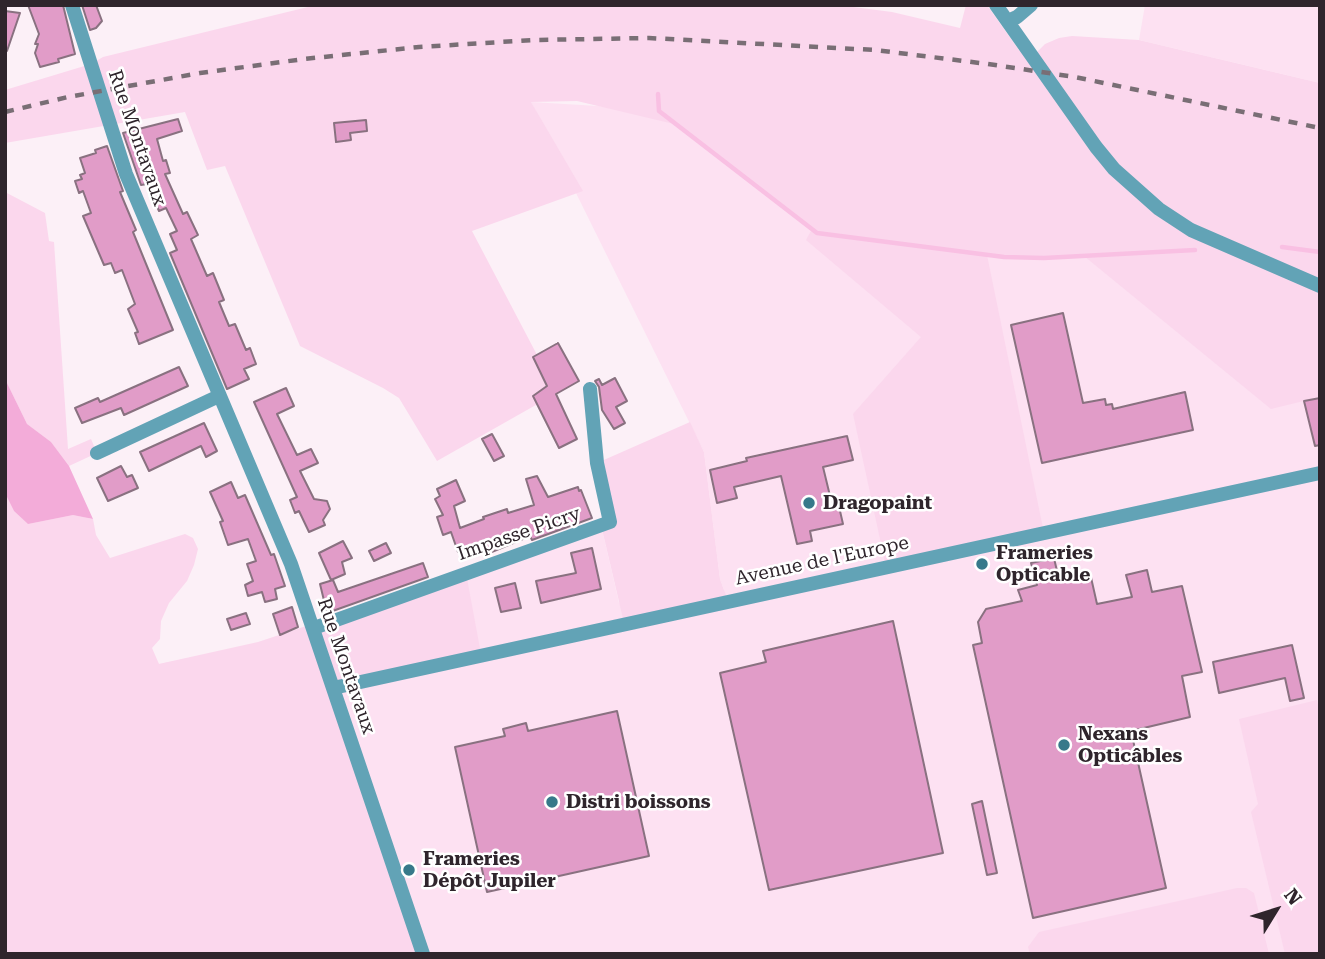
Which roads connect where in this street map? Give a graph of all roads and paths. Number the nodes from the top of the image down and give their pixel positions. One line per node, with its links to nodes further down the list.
1 (72, 5): 7 (street, Rue Montavaux)
2 (996, 5): 4 (street)
3 (1031, 5): 4 (street)
4 (1009, 21): 5 (street)
5 (1320, 286)
6 (590, 389): 10 (street, Impasse Picry)
7 (219, 396): 8 (street); 10 (street, Rue Montavaux)
8 (97, 453)
9 (1320, 473): 11 (street, Avenue de l'Europe)
10 (314, 628): 11 (street, Rue Montavaux)
11 (333, 688): 12 (street, Rue Montavaux)
12 (423, 954)

